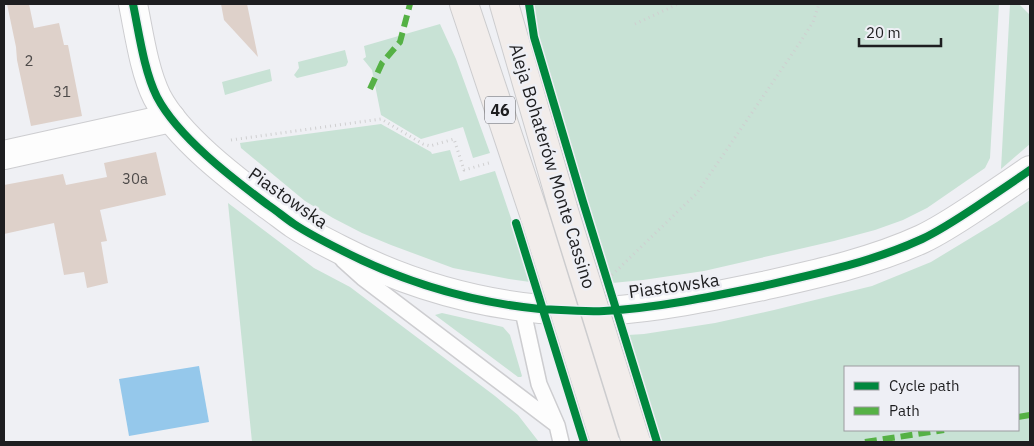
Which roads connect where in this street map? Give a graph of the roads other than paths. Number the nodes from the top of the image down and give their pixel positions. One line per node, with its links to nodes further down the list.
1 (133, 4): 4 (street, Piastowska)
2 (464, 4): 11 (main road, Aleja Bohaterów Monte Cassino / 46, bridge)
3 (504, 4): 12 (main road, Aleja Bohaterów Monte Cassino / 46, bridge)
4 (171, 118): 5 (street); 7 (street, Piastowska)
5 (4, 155)
6 (1029, 170): 8 (street, Piastowska)
7 (322, 240): 8 (street, Piastowska); 9 (lane)
8 (522, 307): 9 (lane)
9 (556, 425): 10 (lane)
10 (561, 442)
11 (605, 442)
12 (636, 442)

